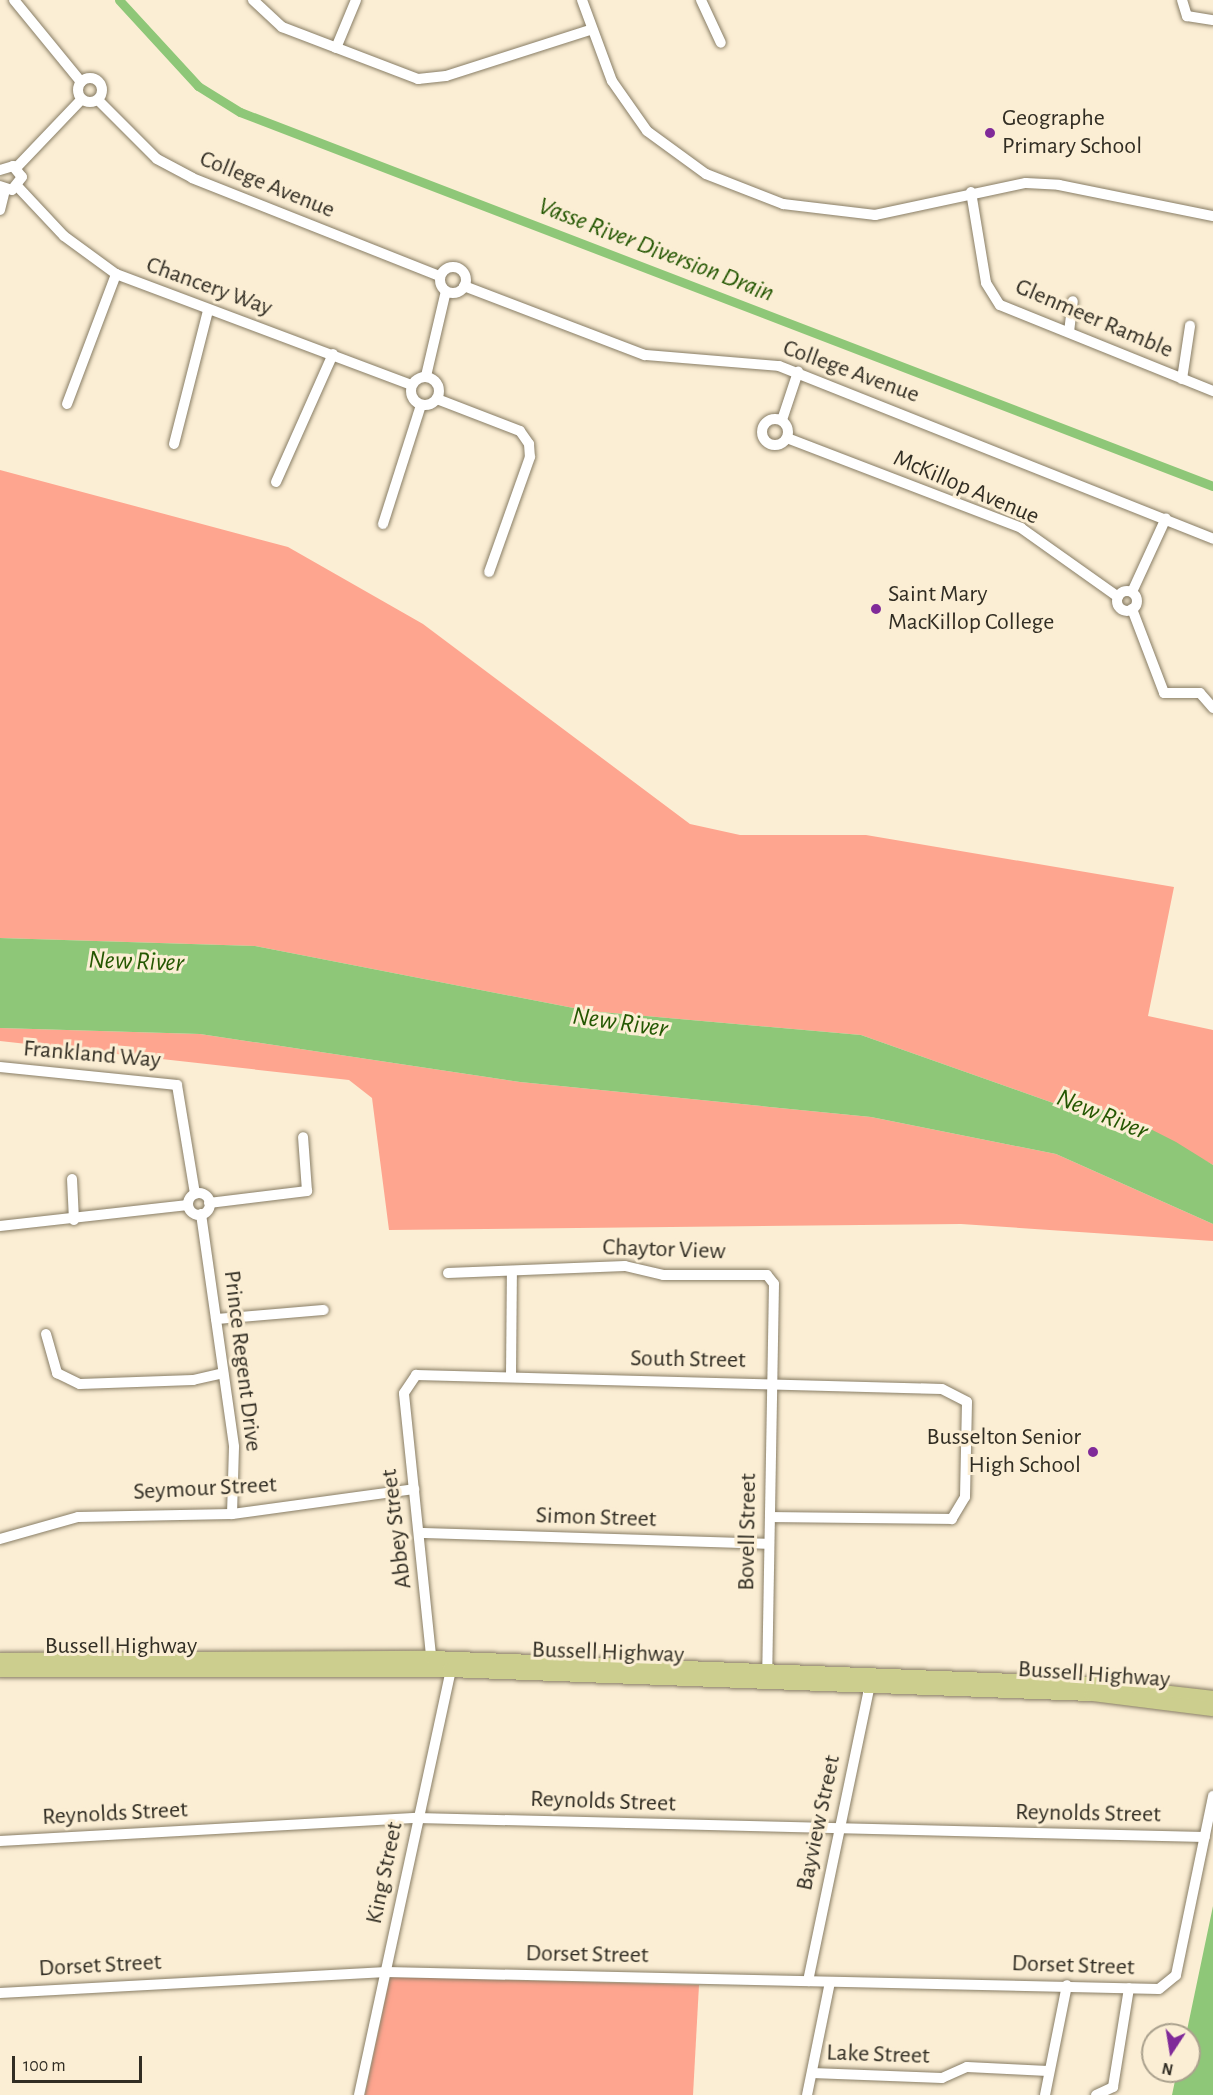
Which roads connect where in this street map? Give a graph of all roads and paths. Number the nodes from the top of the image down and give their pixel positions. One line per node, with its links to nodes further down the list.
1 (14, 0): 11 (street)
2 (253, 0): 10 (street)
3 (356, 0): 10 (street)
4 (582, 0): 8 (street)
5 (701, 0): 9 (street)
6 (1182, 0): 7 (street)
7 (1213, 20)
8 (590, 30): 10 (street); 18 (street)
9 (722, 43)
10 (336, 48)
11 (81, 82): 12 (street); 13 (street, College Avenue)
12 (82, 99): 13 (street); 14 (street)
13 (98, 100): 22 (street, College Avenue)
14 (16, 168): 15 (street); 16 (street)
15 (0, 169)
16 (18, 187): 17 (street); 21 (street, Chancery Way)
17 (3, 188): 19 (street)
18 (971, 192): 20 (street); 28 (street, Glenmeer Ramble)
19 (0, 210)
20 (1213, 216)
21 (116, 274): 26 (street, Chancery Way); 36 (street)
22 (440, 276): 23 (street); 24 (street)
23 (464, 286): 24 (street); 30 (street, College Avenue)
24 (446, 291): 31 (street)
25 (1073, 301): 28 (street)
26 (208, 311): 29 (street, Chancery Way); 40 (street)
27 (1190, 326): 32 (street)
28 (1069, 332): 32 (street, Glenmeer Ramble)
29 (333, 354): 33 (street, Chancery Way); 41 (street)
30 (798, 372): 38 (street); 42 (street, College Avenue)
31 (426, 376): 33 (street); 35 (street)
32 (1182, 379): 34 (street, Glenmeer Ramble)
33 (412, 385): 37 (street)
34 (1213, 391)
35 (437, 399): 37 (street); 45 (street)
36 (67, 404)
37 (422, 405): 43 (street)
38 (782, 420): 39 (street); 39 (street, McKillop Avenue)
39 (787, 438): 47 (street, McKillop Avenue)
40 (174, 444)
41 (276, 482)
42 (1166, 518): 44 (street, College Avenue); 46 (street)
43 (383, 524)
44 (1213, 539)
45 (489, 572)
46 (1132, 592): 47 (street); 48 (street)
47 (1118, 597): 48 (street, McKillop Avenue)
48 (1132, 609): 49 (street)
49 (1213, 708)
50 (0, 1067): 53 (street, Frankland Way)
51 (303, 1137): 54 (street)
52 (72, 1179): 57 (street)
53 (195, 1194): 54 (street); 55 (street)
54 (209, 1203): 56 (street)
55 (188, 1204): 56 (street); 57 (street)
56 (201, 1214): 62 (street, Prince Regent Drive)
57 (74, 1220): 58 (street)
58 (0, 1226)
59 (512, 1272): 60 (street, Chaytor View); 65 (street); 67 (street, Chaytor View)
60 (448, 1273)
61 (324, 1310): 62 (street)
62 (216, 1319): 64 (street, Prince Regent Drive)
63 (46, 1334): 64 (street)
64 (223, 1373): 69 (street, Prince Regent Drive)
65 (512, 1377): 66 (street, South Street); 67 (street, South Street)
66 (406, 1383): 68 (street, Abbey Street)
67 (771, 1384): 70 (street, Bovell Street); 70 (street, South Street)
68 (414, 1489): 69 (street, Seymour Street); 71 (street, Abbey Street)
69 (232, 1514): 72 (street, Seymour Street)
70 (771, 1517): 73 (street, Bovell Street)
71 (421, 1533): 73 (street, Simon Street); 75 (street, Abbey Street)
72 (0, 1539)
73 (769, 1544): 78 (street, Bovell Street)
74 (0, 1660): 75 (main road, Bussell Highway)
75 (432, 1664): 76 (main road, Bussell Highway); 77 (main road, Bussell Highway)
76 (451, 1665): 78 (main road, Bussell Highway); 83 (street, King Street)
77 (0, 1670)
78 (767, 1676): 79 (main road, Bussell Highway)
79 (871, 1680): 80 (main road, Bussell Highway); 81 (main road, Bussell Highway); 84 (street, Bayview Street)
80 (1213, 1698)
81 (1213, 1709)
82 (1213, 1796): 85 (street)
83 (417, 1818): 84 (street, Reynolds Street); 86 (street, Reynolds Street); 87 (street, King Street)
84 (838, 1829): 85 (street, Reynolds Street); 88 (street, Bayview Street)
85 (1204, 1837): 91 (street, Dorset Street)
86 (0, 1841)
87 (386, 1971): 88 (street, Dorset Street); 92 (street, Dorset Street); 95 (street, King Street)
88 (808, 1981): 89 (street, Dorset Street)
89 (830, 1982): 90 (street, Dorset Street); 94 (street)
90 (1067, 1985): 91 (street, Dorset Street); 93 (street)
91 (1129, 1988): 98 (street)
92 (0, 1993)
93 (1048, 2071): 94 (street, Lake Street); 97 (street)
94 (812, 2073): 96 (street)
95 (359, 2095)
96 (807, 2095)
97 (1045, 2095)
98 (1096, 2095)

